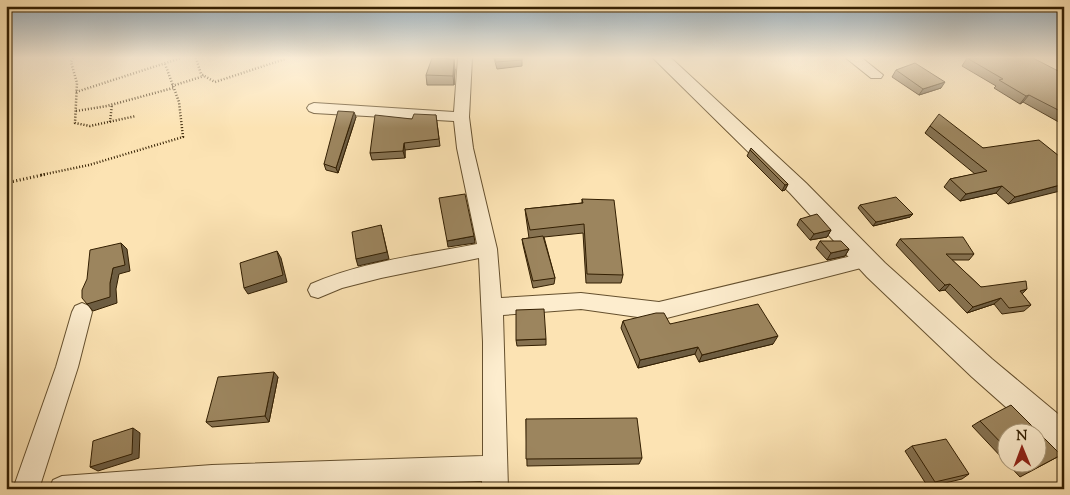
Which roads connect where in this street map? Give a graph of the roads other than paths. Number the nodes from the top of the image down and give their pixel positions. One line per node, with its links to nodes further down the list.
1 (463, 81): 4 (street)
2 (686, 81): 6 (street)
3 (314, 108): 4 (street)
4 (461, 117): 5 (street)
5 (488, 249): 7 (street); 8 (street)
6 (876, 270): 8 (street); 10 (street)
7 (318, 290)
8 (492, 306): 11 (street)
9 (82, 312): 13 (street)
10 (1064, 439)
11 (495, 478): 12 (street)
12 (210, 483): 14 (street)
13 (26, 489)
14 (62, 489)

